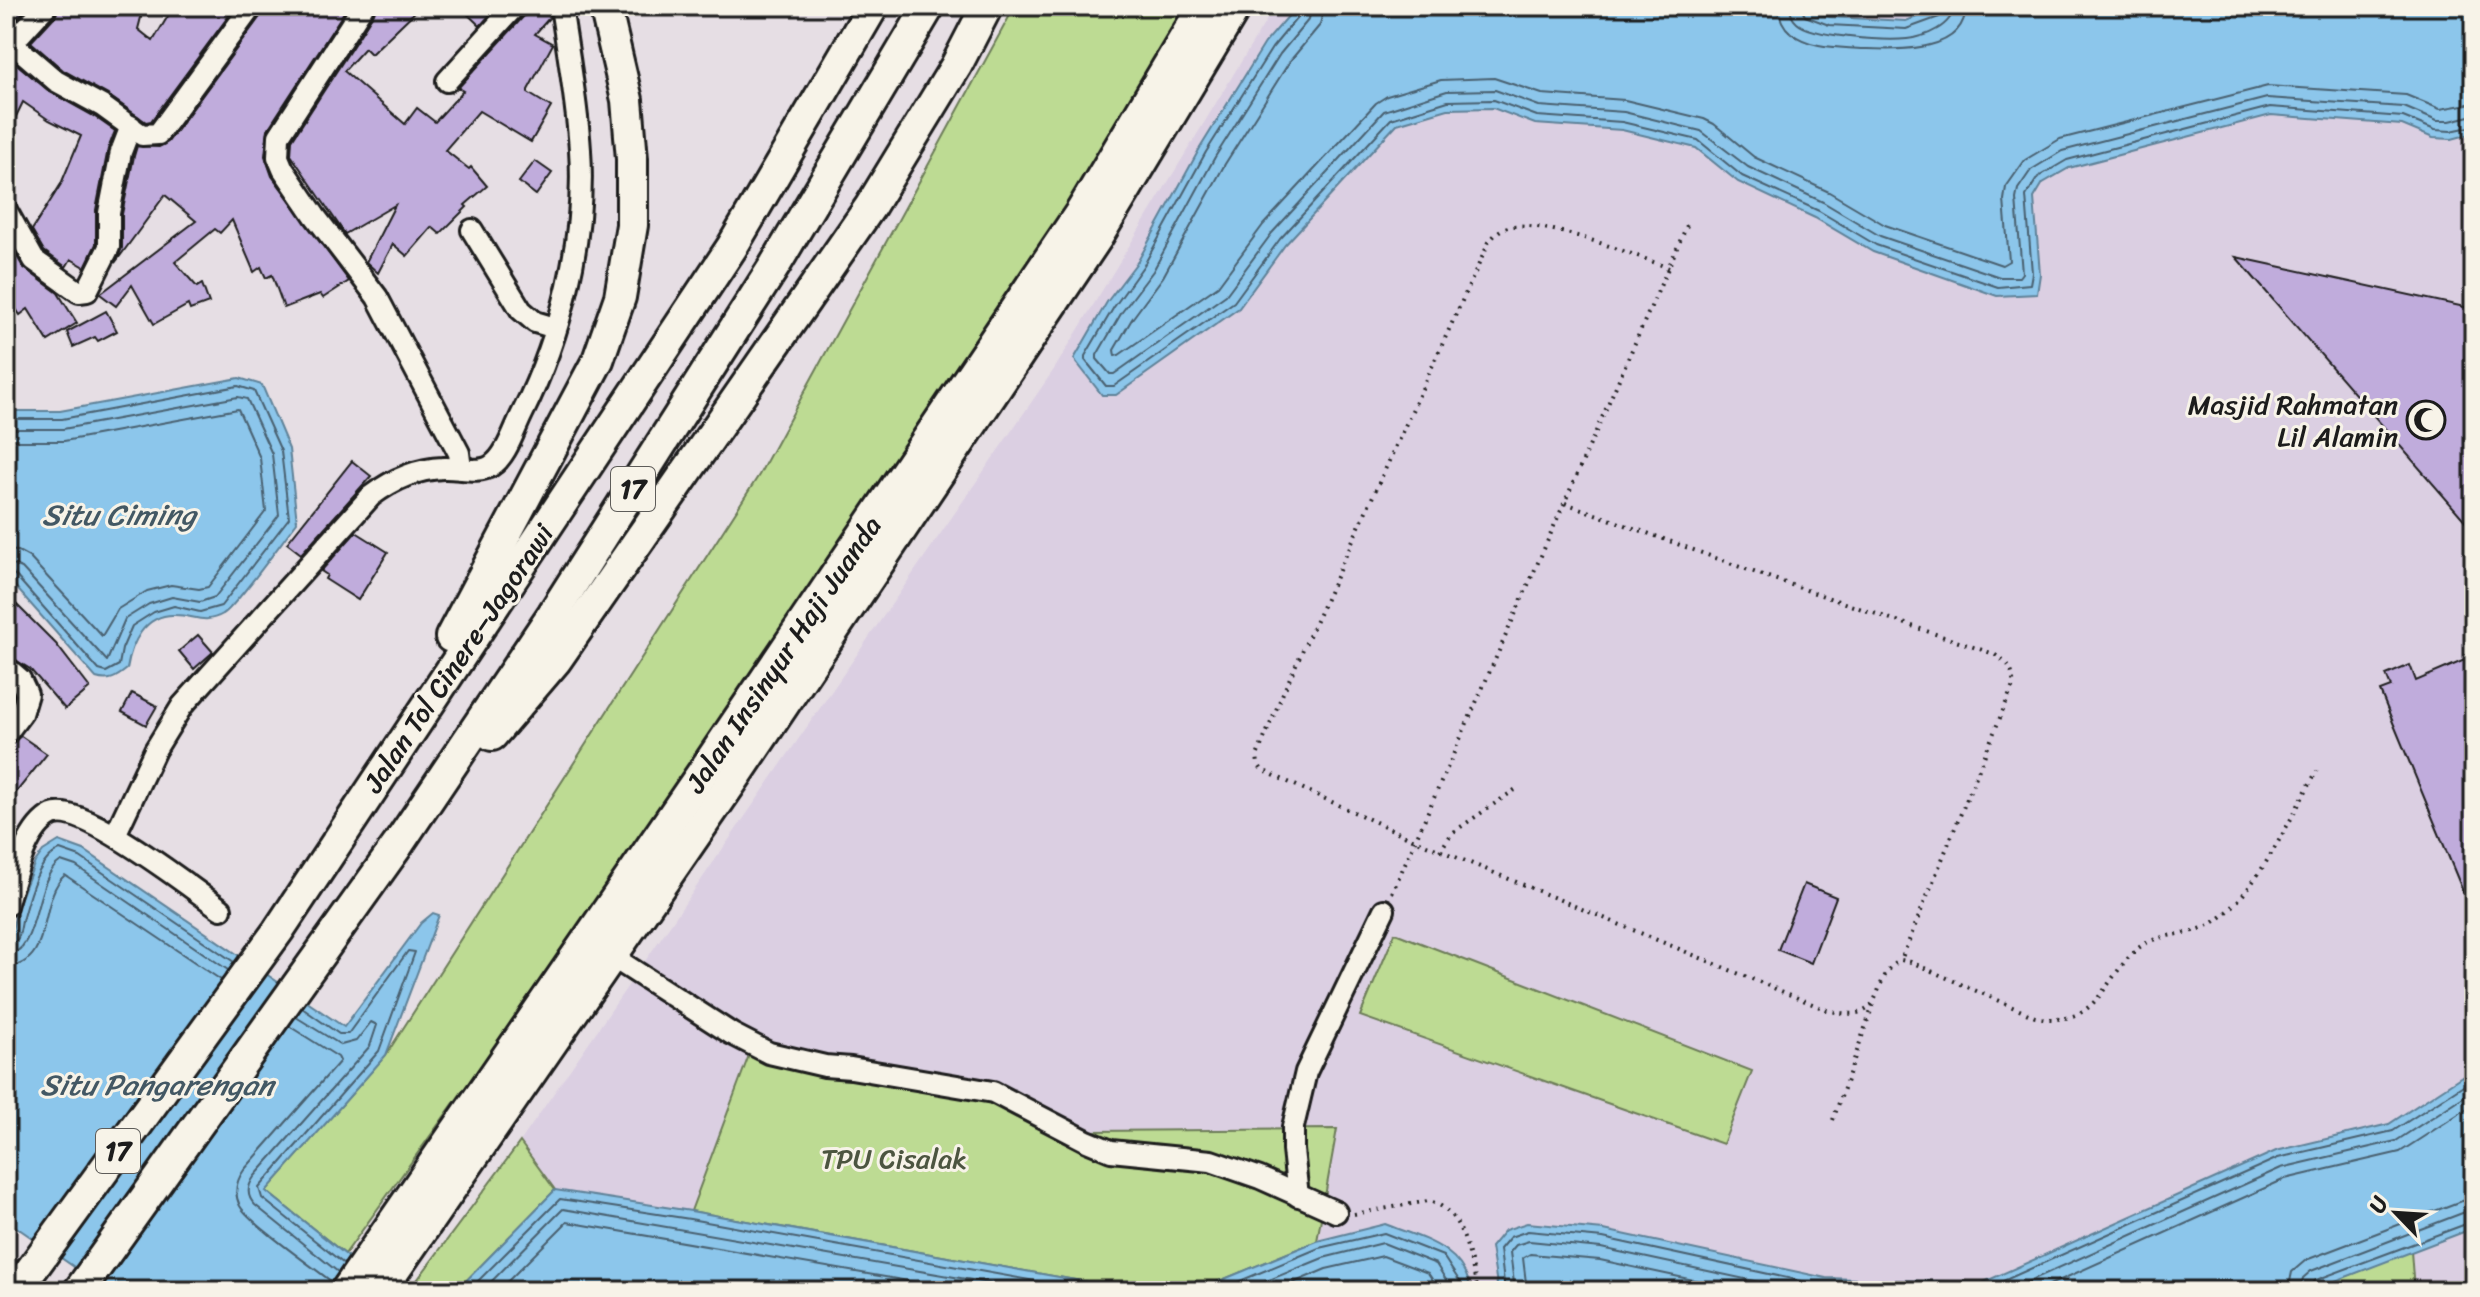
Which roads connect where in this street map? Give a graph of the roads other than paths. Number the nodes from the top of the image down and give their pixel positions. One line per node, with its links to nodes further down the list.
1 (46, 6): 13 (street)
2 (226, 6): 12 (street)
3 (363, 6): 19 (street)
4 (515, 6): 14 (street)
5 (561, 6): 18 (street)
6 (605, 6): 23 (highway)
7 (873, 6): 23 (highway, Jalan Tol Cinere–Jagorawi / 17)
8 (929, 6): 25 (highway, Jalan Tol Cinere–Jagorawi / 17)
9 (987, 6): 25 (highway)
10 (1204, 6): 22 (highway, Jalan Insinyur Haji Juanda)
11 (1236, 6): 22 (highway, Jalan Insinyur Haji Juanda)
12 (248, 12): 15 (street)
13 (9, 46): 15 (street)
14 (447, 81)
15 (131, 126): 16 (street)
16 (6, 210)
17 (472, 230): 18 (street)
18 (555, 328): 19 (street)
19 (461, 469): 24 (street)
20 (6, 667): 21 (street)
21 (6, 734)
22 (716, 779): 29 (highway, Jalan Insinyur Haji Juanda); 32 (highway, Jalan Insinyur Haji Juanda)
23 (372, 787): 33 (highway, Jalan Tol Cinere–Jagorawi / 17)
24 (115, 835): 26 (street); 27 (street)
25 (397, 846): 34 (highway, Jalan Tol Cinere–Jagorawi / 17)
26 (6, 906)
27 (221, 909)
28 (1384, 910): 30 (street)
29 (611, 956): 30 (street); 32 (highway, Jalan Insinyur Haji Juanda)
30 (1298, 1196): 31 (street)
31 (1336, 1212)
32 (408, 1226): 35 (highway, Jalan Insinyur Haji Juanda); 36 (highway, Jalan Insinyur Haji Juanda)
33 (16, 1291)
34 (79, 1291)
35 (346, 1291)
36 (380, 1291)

